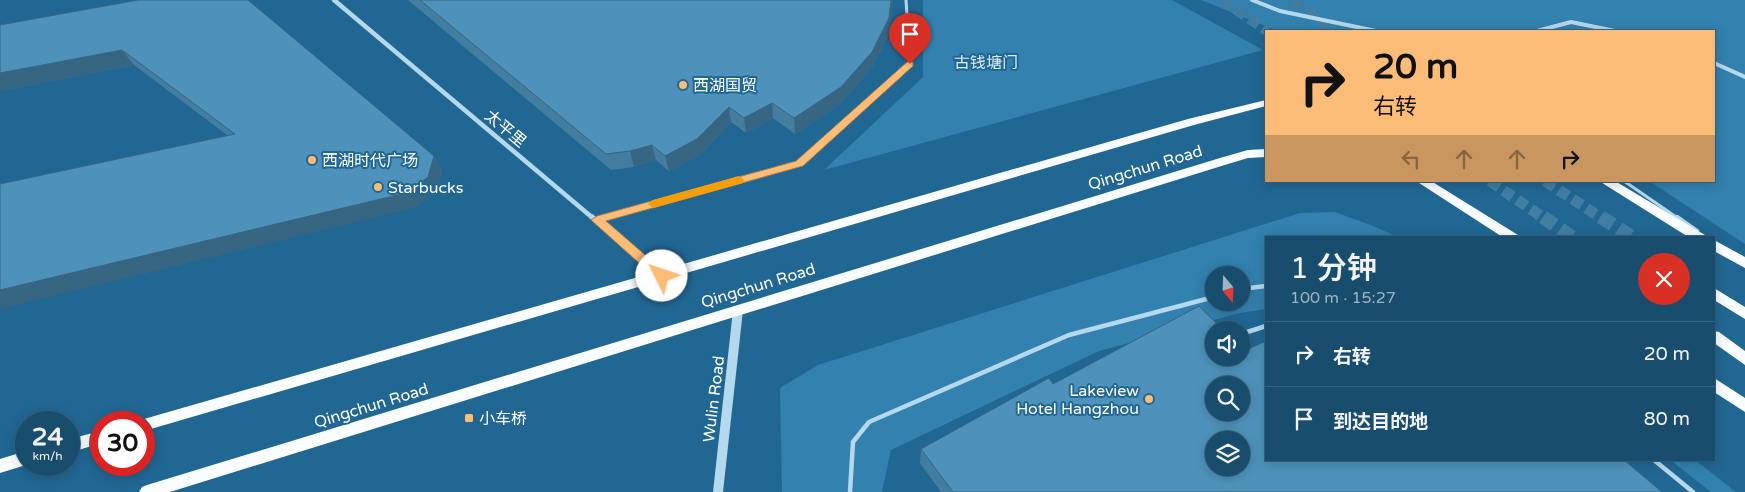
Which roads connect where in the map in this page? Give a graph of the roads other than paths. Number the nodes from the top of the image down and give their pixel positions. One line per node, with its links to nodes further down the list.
1 (334, 0): 14 (street, 太平里)
2 (906, 0): 14 (lane)
3 (1252, 0): 4 (street)
4 (1371, 30)
5 (1541, 30): 6 (street)
6 (1610, 30)
7 (1715, 63): 8 (street)
8 (1745, 77)
9 (1265, 103): 20 (main road, Qingchun Road)
10 (1265, 153): 25 (main road, Qingchun Road)
11 (1424, 182): 15 (main road)
12 (1607, 182): 16 (main road)
13 (1625, 182): 17 (lane)
14 (597, 220): 20 (street, 太平里)
15 (1511, 236)
16 (1698, 236)
17 (1705, 236)
18 (1715, 244): 19 (main road)
19 (1745, 263)
20 (662, 276): 33 (main road, Qingchun Road)
21 (1265, 286): 22 (lane)
22 (1250, 288)
23 (1715, 294): 26 (main road)
24 (1205, 299): 39 (lane)
25 (738, 310): 37 (main road, Qingchun Road); 38 (street, Wulin Road)
26 (1745, 314)
27 (1265, 326): 28 (lane)
28 (1250, 331)
29 (1715, 337): 30 (main road)
30 (1745, 358)
31 (1715, 385): 32 (main road)
32 (1745, 406)
33 (155, 422)
34 (15, 461): 36 (main road)
35 (1655, 461): 40 (lane)
36 (0, 466)
37 (147, 492)
38 (718, 492)
39 (850, 492)
40 (1693, 492)

